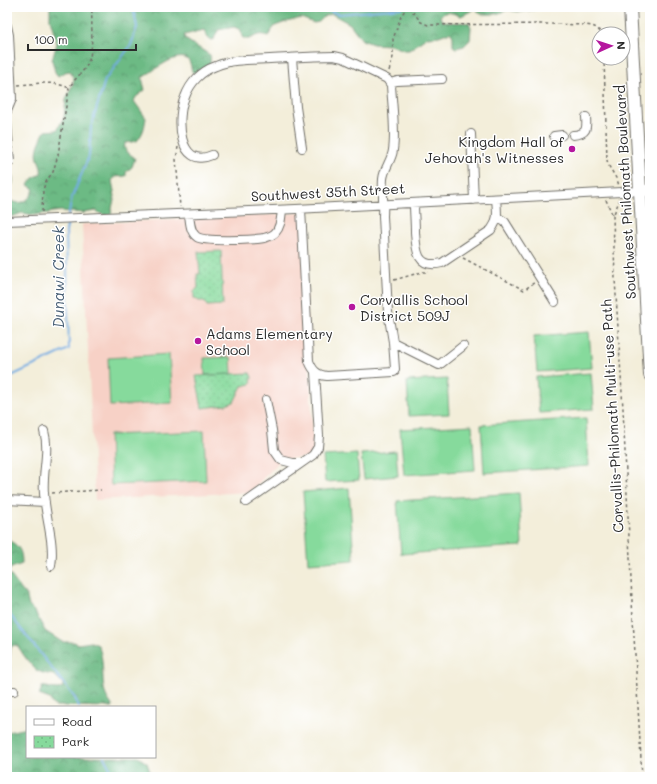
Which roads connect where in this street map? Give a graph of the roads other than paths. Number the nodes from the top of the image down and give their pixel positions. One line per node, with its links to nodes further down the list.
1 (630, 7): 14 (highway, Southwest Philomath Boulevard)
2 (7, 26): 6 (street)
3 (292, 58): 5 (street); 11 (street); 12 (street)
4 (442, 79): 5 (street)
5 (387, 80): 18 (street)
6 (7, 111)
7 (586, 117): 10 (street)
8 (7, 123): 13 (street)
9 (472, 134): 16 (street)
10 (573, 135)
11 (302, 148)
12 (212, 155)
13 (10, 162)
14 (645, 190): 15 (street, Southwest 35th Street); 28 (highway, Southwest Philomath Boulevard)
15 (496, 199): 16 (street, Southwest 35th Street); 22 (street)
16 (474, 200): 17 (street, Southwest 35th Street)
17 (414, 203): 18 (street, Southwest 35th Street); 22 (street)
18 (384, 205): 19 (street, Southwest 35th Street); 25 (street)
19 (301, 209): 20 (street, Southwest 35th Street); 27 (street)
20 (282, 210): 21 (street, Southwest 35th Street); 21 (street)
21 (185, 214): 23 (street, Southwest 35th Street)
22 (497, 217): 24 (street)
23 (7, 221)
24 (555, 302)
25 (393, 342): 26 (street); 27 (street)
26 (464, 346)
27 (315, 372): 31 (street)
28 (650, 375)
29 (266, 400): 31 (street)
30 (44, 431): 33 (street)
31 (301, 463): 34 (street)
32 (7, 500): 33 (street)
33 (45, 502): 35 (street)
34 (246, 502)
35 (51, 566)

